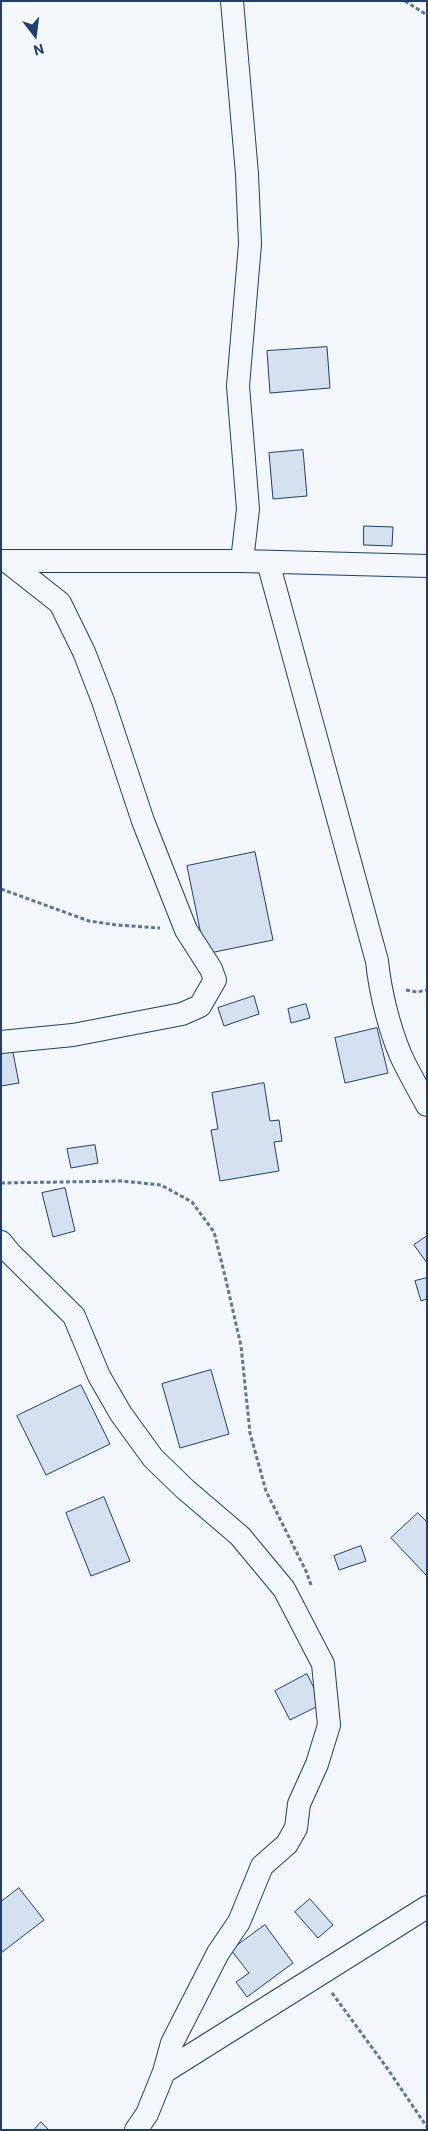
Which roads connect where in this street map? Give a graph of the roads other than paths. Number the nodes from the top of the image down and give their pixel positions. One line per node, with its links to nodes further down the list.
1 (232, 1): 3 (street)
2 (4, 561): 3 (street); 6 (street)
3 (242, 561): 4 (street)
4 (268, 562): 5 (street); 7 (street)
5 (427, 566)
6 (1, 1042)
7 (427, 1105)
8 (1, 1242): 10 (street)
9 (427, 1907): 10 (street)
10 (164, 2072): 11 (street)
11 (136, 2130)

